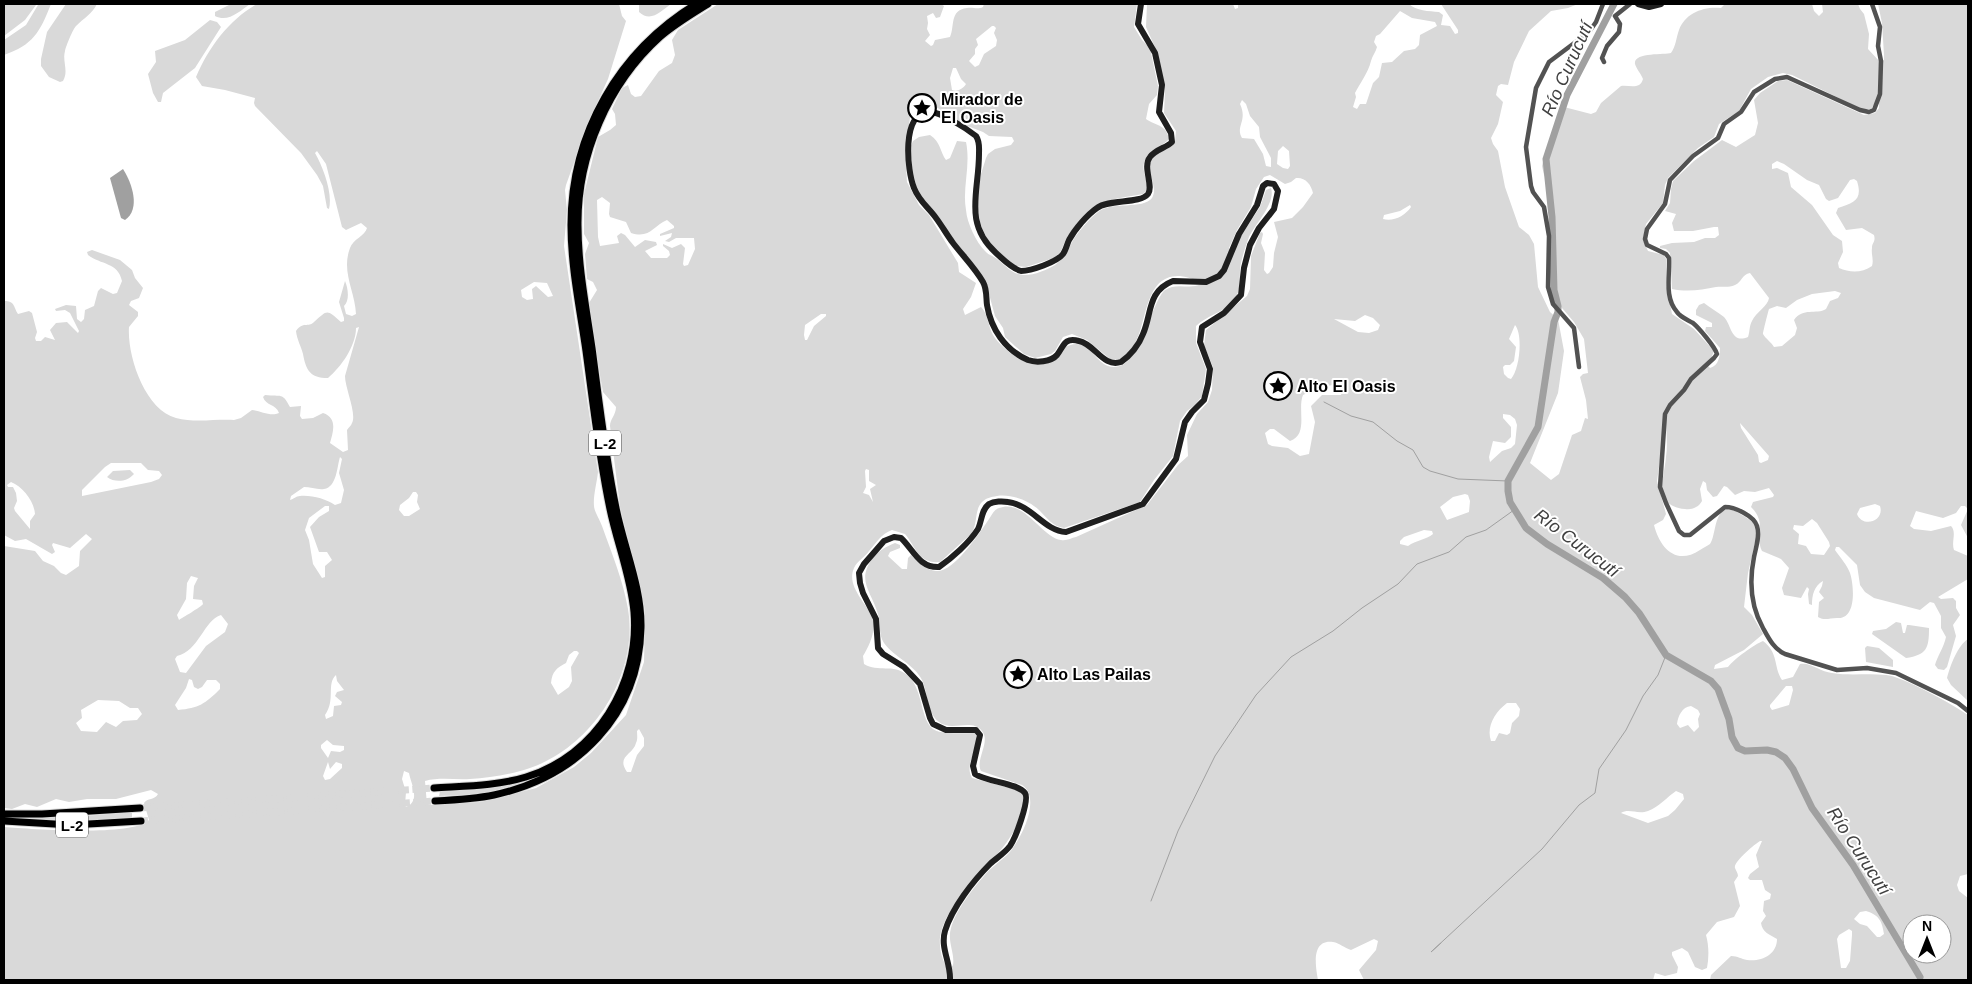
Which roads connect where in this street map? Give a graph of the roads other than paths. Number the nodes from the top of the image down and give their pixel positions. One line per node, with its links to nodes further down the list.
1 (696, 4): 12 (highway, L-2)
2 (708, 4): 13 (highway, L-2)
3 (1141, 4): 18 (main road)
4 (1603, 4): 10 (street)
5 (1630, 4): 9 (street)
6 (1638, 4): 7 (main road)
7 (1660, 4)
8 (1872, 4): 11 (street)
9 (1604, 62)
10 (1579, 366)
11 (1968, 711)
12 (434, 788)
13 (435, 801)
14 (140, 808): 15 (highway, L-2)
15 (4, 814)
16 (4, 821): 17 (highway, L-2)
17 (141, 821)
18 (950, 980)

